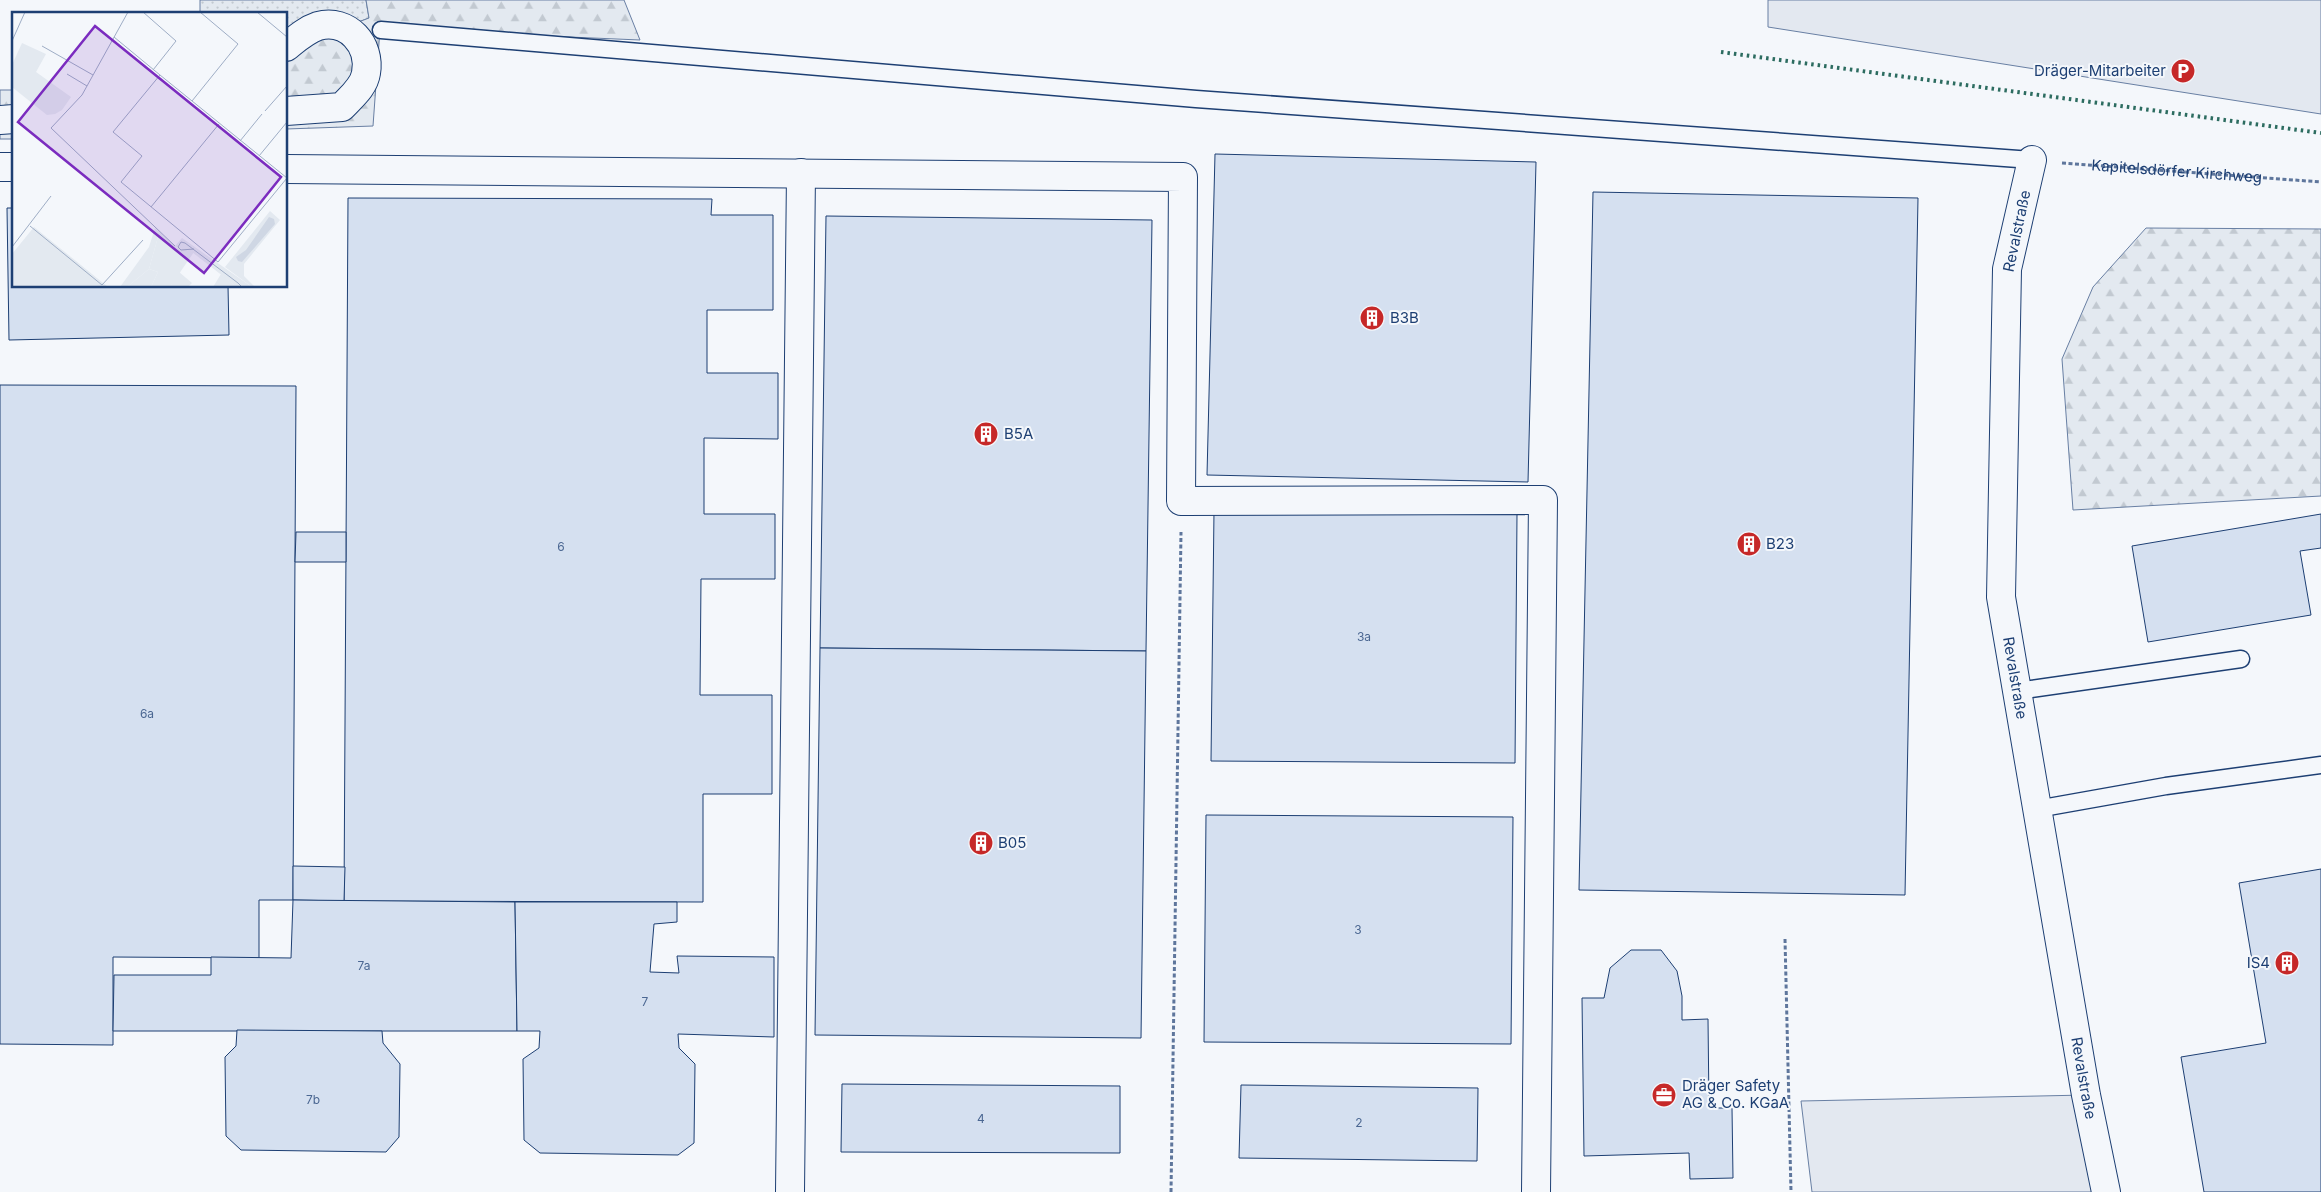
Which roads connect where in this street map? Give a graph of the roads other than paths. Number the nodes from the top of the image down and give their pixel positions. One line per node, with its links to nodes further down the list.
1 (381, 30): 4 (lane)
2 (288, 45): 3 (street)
3 (288, 111)
4 (2032, 160): 8 (street, Revalstraße)
5 (288, 169): 6 (street)
6 (801, 173): 11 (street); 12 (street)
7 (2241, 659): 8 (lane)
8 (2017, 691): 10 (street, Revalstraße)
9 (2321, 765): 10 (lane)
10 (2037, 809): 13 (street, Revalstraße)
11 (790, 1192)
12 (1536, 1192)
13 (2106, 1192)

